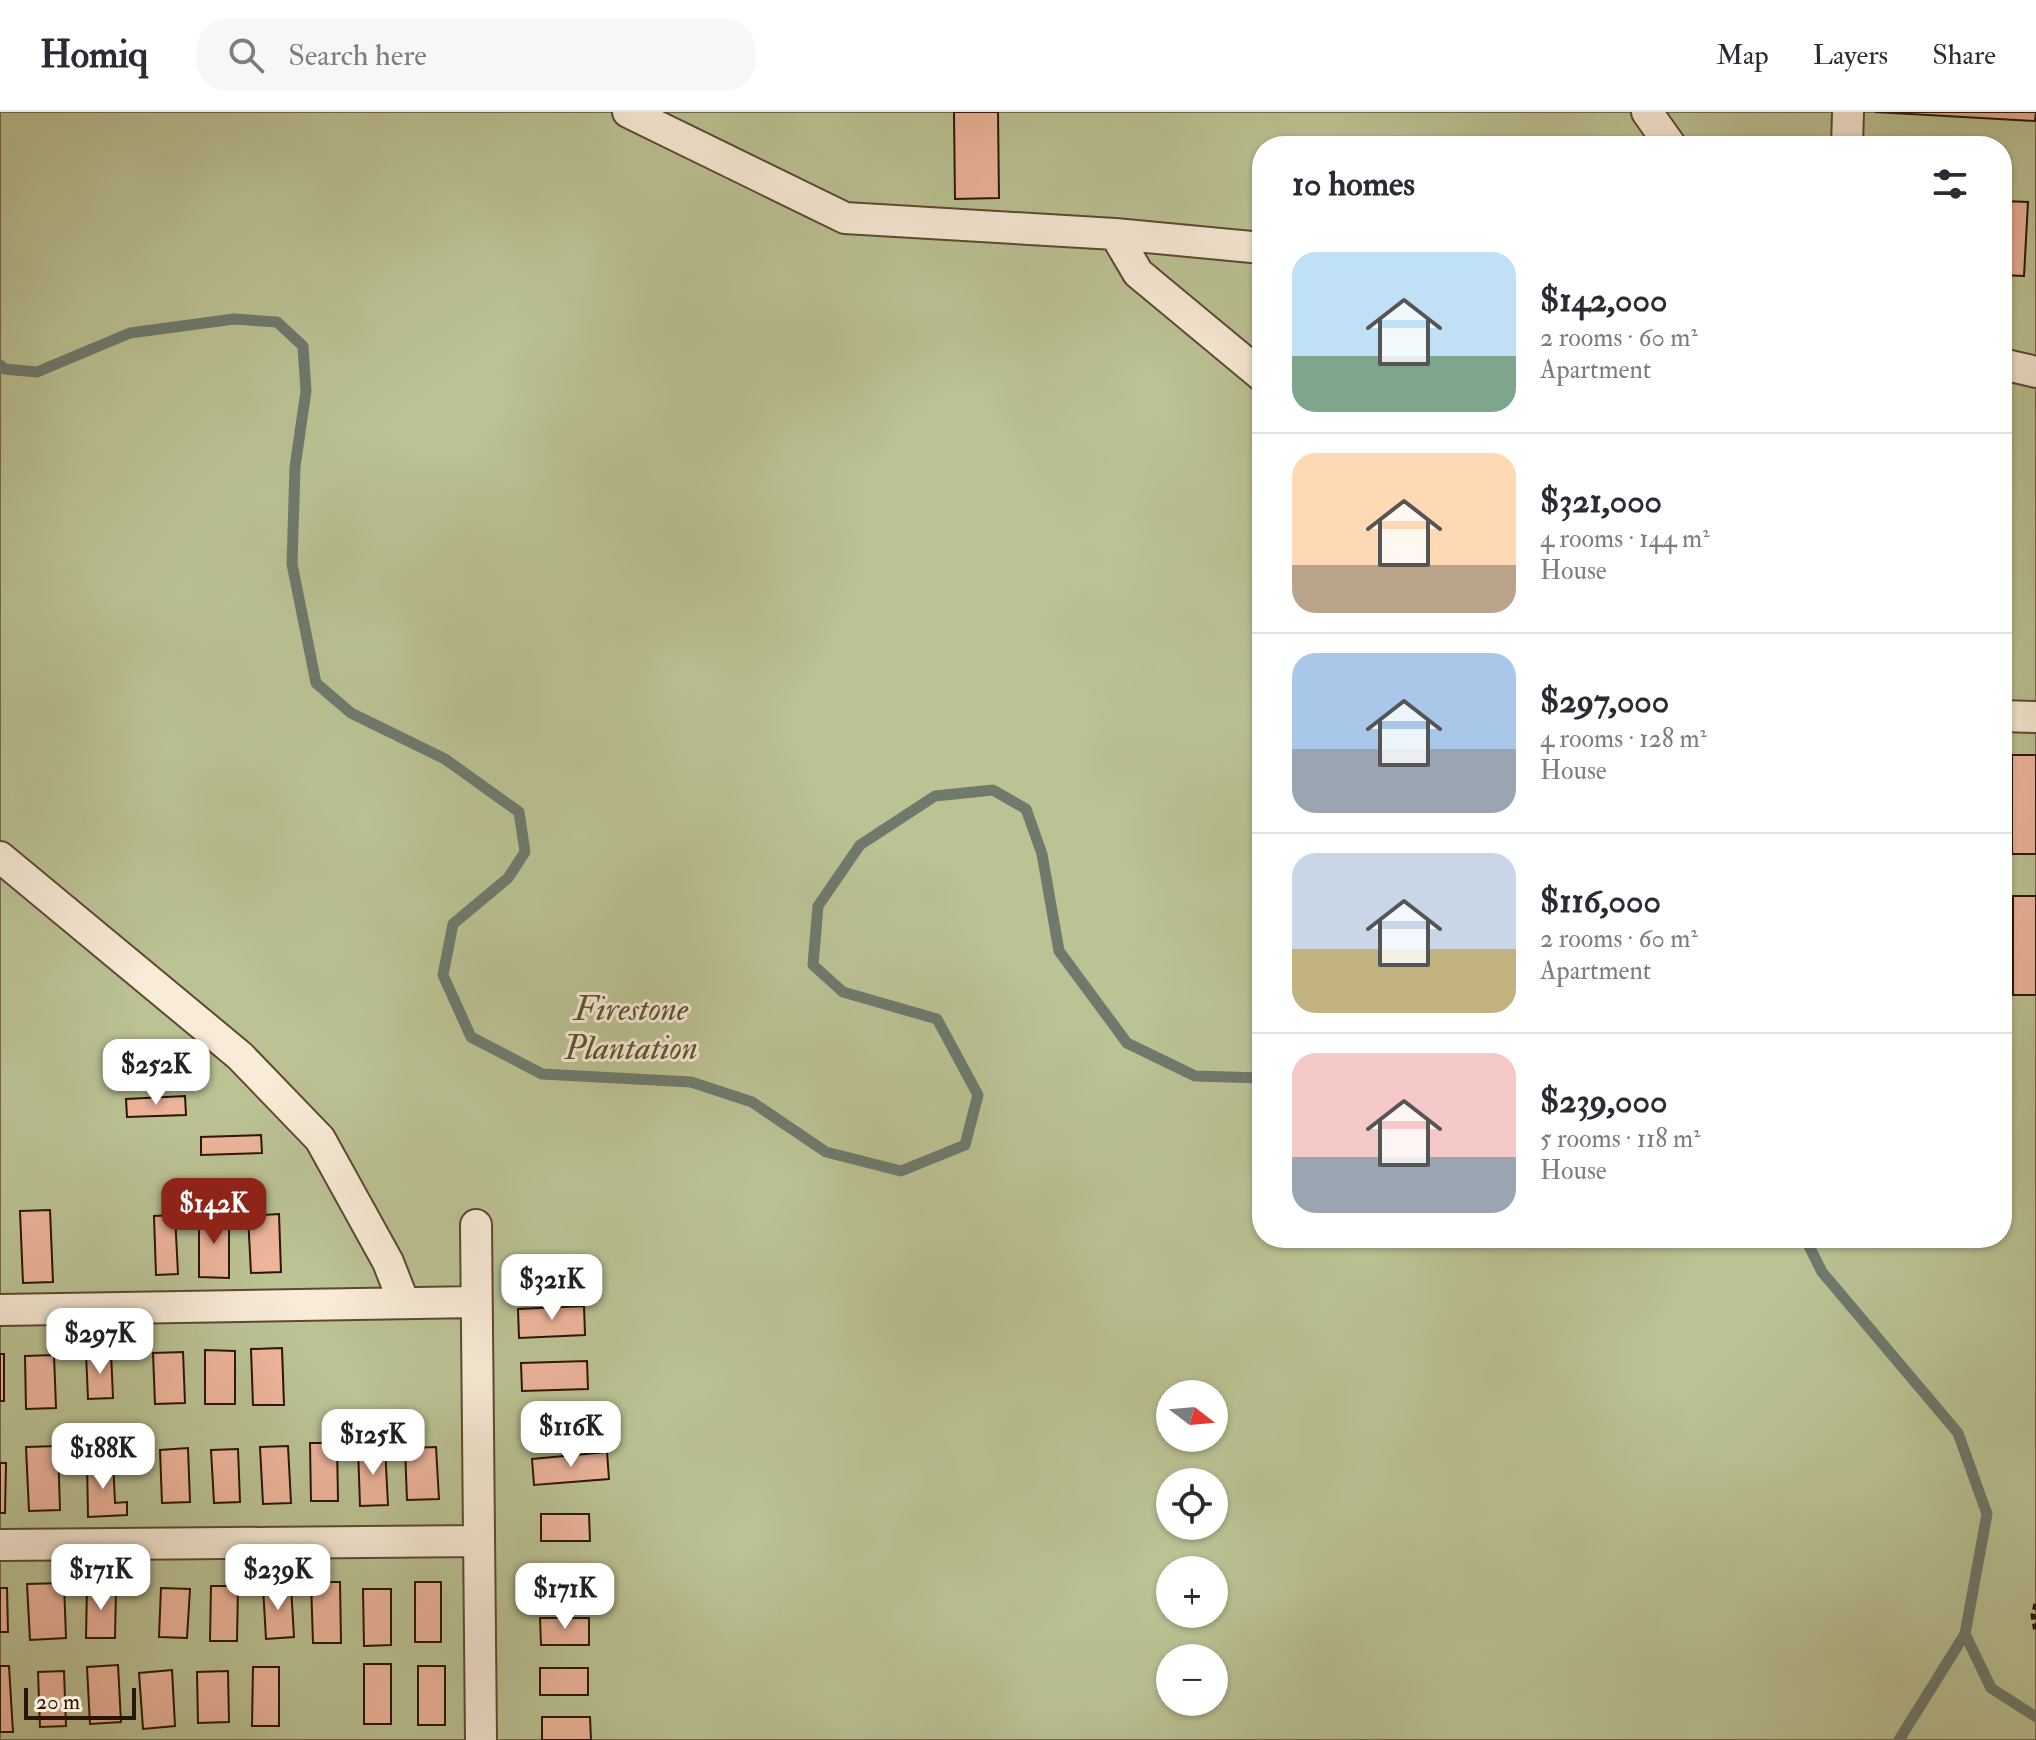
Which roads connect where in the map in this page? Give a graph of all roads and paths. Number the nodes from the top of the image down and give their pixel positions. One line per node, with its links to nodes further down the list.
1 (628, 112): 6 (street)
2 (1647, 112): 4 (street)
3 (1848, 112): 5 (street)
4 (1664, 136)
5 (1847, 136)
6 (1115, 234): 7 (street); 9 (street)
7 (1252, 247)
8 (2012, 366): 10 (street)
9 (1252, 368)
10 (2036, 372)
11 (2012, 716): 12 (street)
12 (2036, 717)
13 (0, 857): 16 (street)
14 (476, 1225): 15 (street)
15 (476, 1302): 16 (street); 18 (street)
16 (404, 1303): 17 (street)
17 (0, 1310)
18 (479, 1541): 19 (street); 22 (street)
19 (0, 1545)
20 (2036, 1604): 21 (path)
21 (2036, 1632)
22 (481, 1740)

